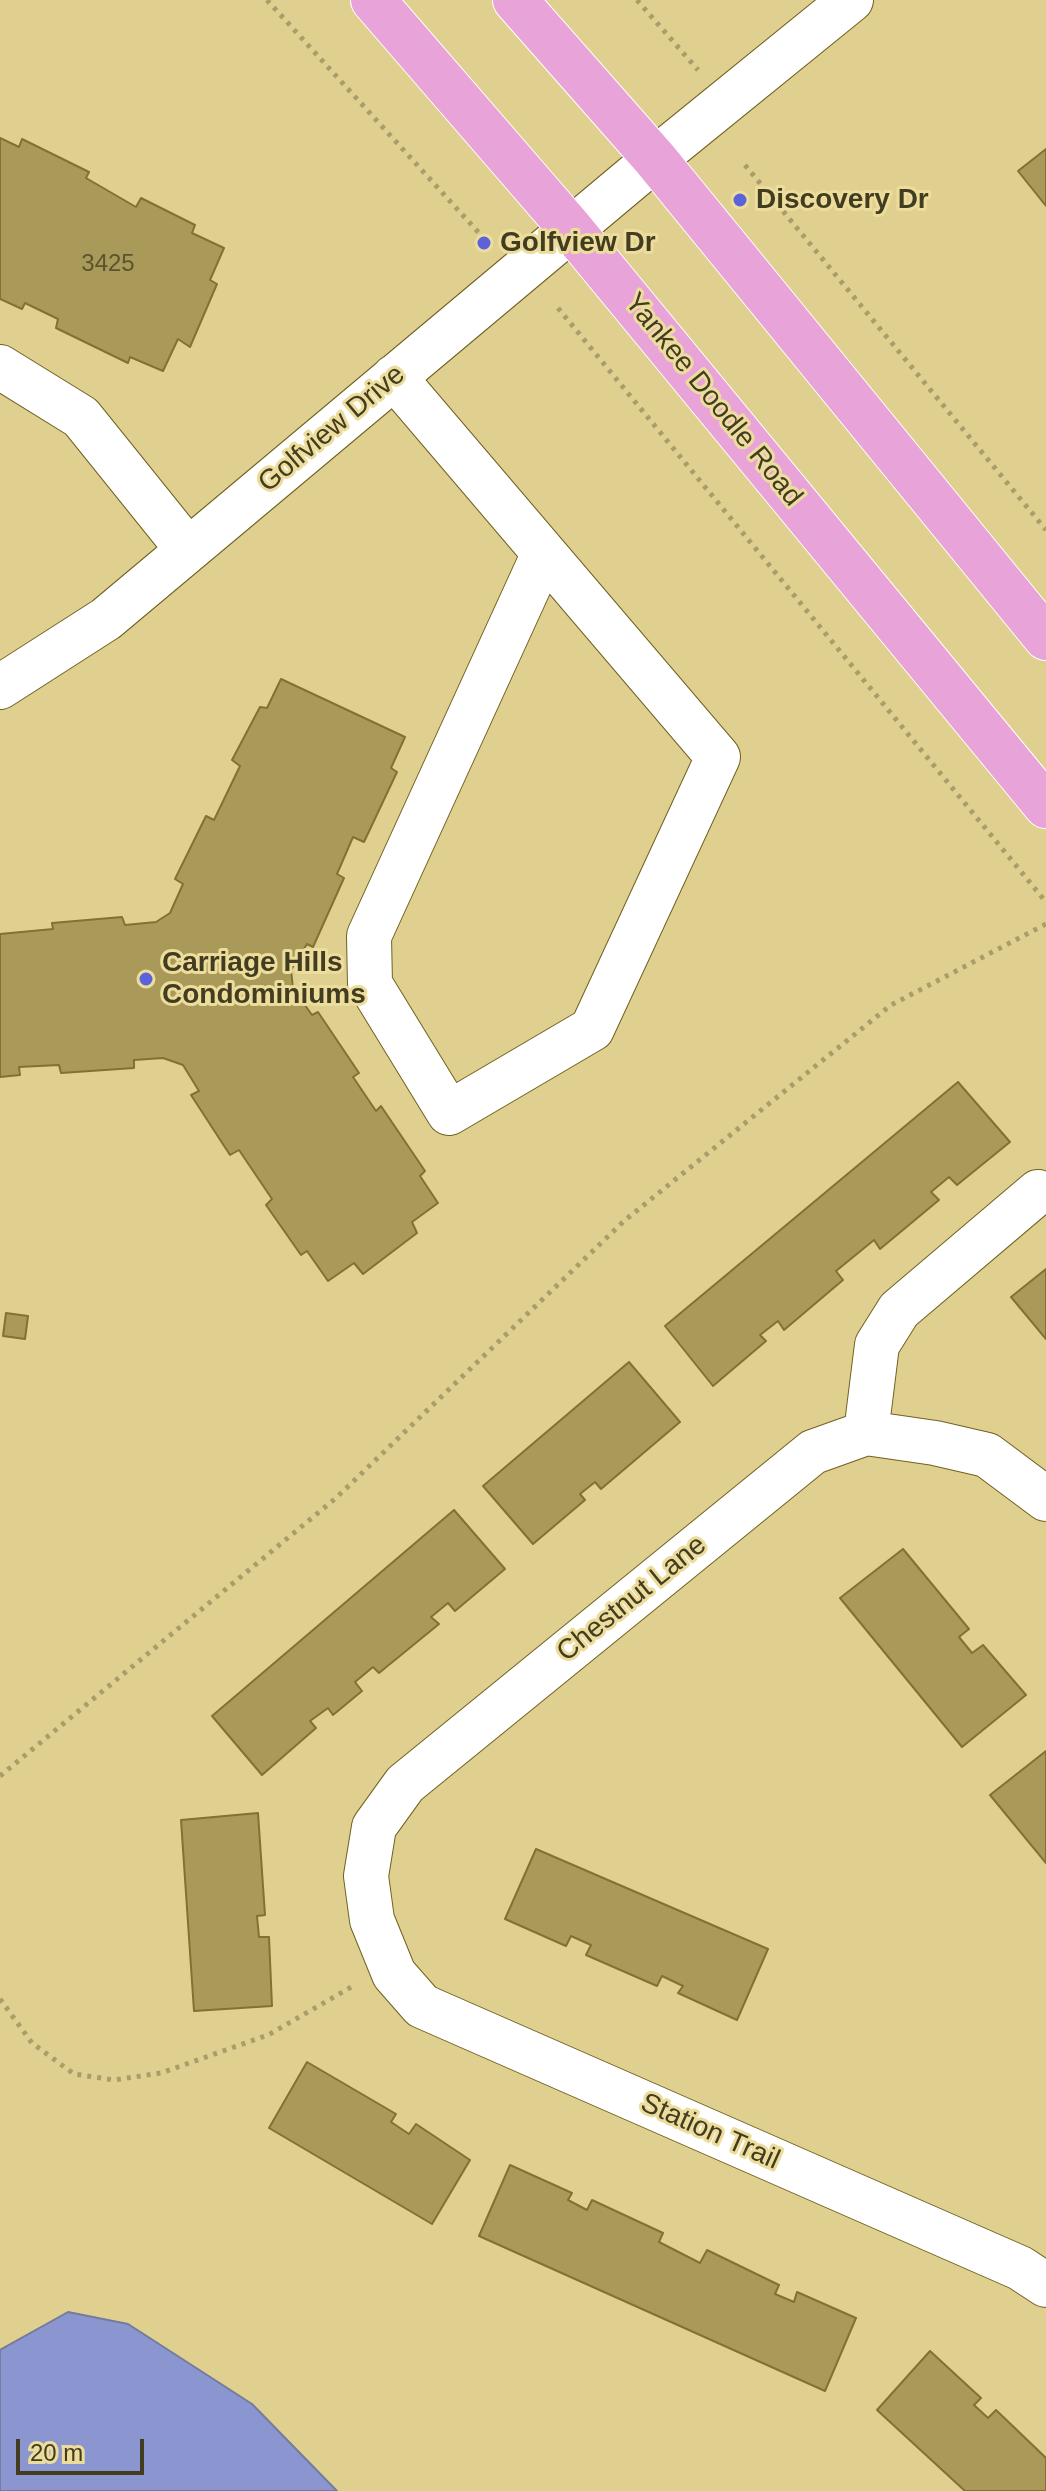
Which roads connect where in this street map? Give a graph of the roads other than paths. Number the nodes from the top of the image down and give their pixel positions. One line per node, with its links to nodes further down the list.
1 (373, 0): 5 (main road, Yankee Doodle Road)
2 (515, 0): 4 (main road)
3 (851, 0): 4 (street, Golfview Drive)
4 (655, 159): 5 (street, Golfview Drive); 10 (main road)
5 (571, 229): 7 (street, Golfview Drive); 12 (main road, Yankee Doodle Road)
6 (0, 367): 8 (street)
7 (394, 377): 8 (street, Golfview Drive); 9 (street)
8 (188, 550): 11 (street, Golfview Drive)
9 (544, 553): 9 (street)
10 (1046, 638)
11 (0, 687)
12 (1046, 806)
13 (1038, 1192): 14 (street)
14 (866, 1433): 15 (street, Chestnut Lane); 16 (street, Chestnut Lane)
15 (1046, 1499)
16 (390, 1962): 17 (street, Station Trail)
17 (1046, 2285)

